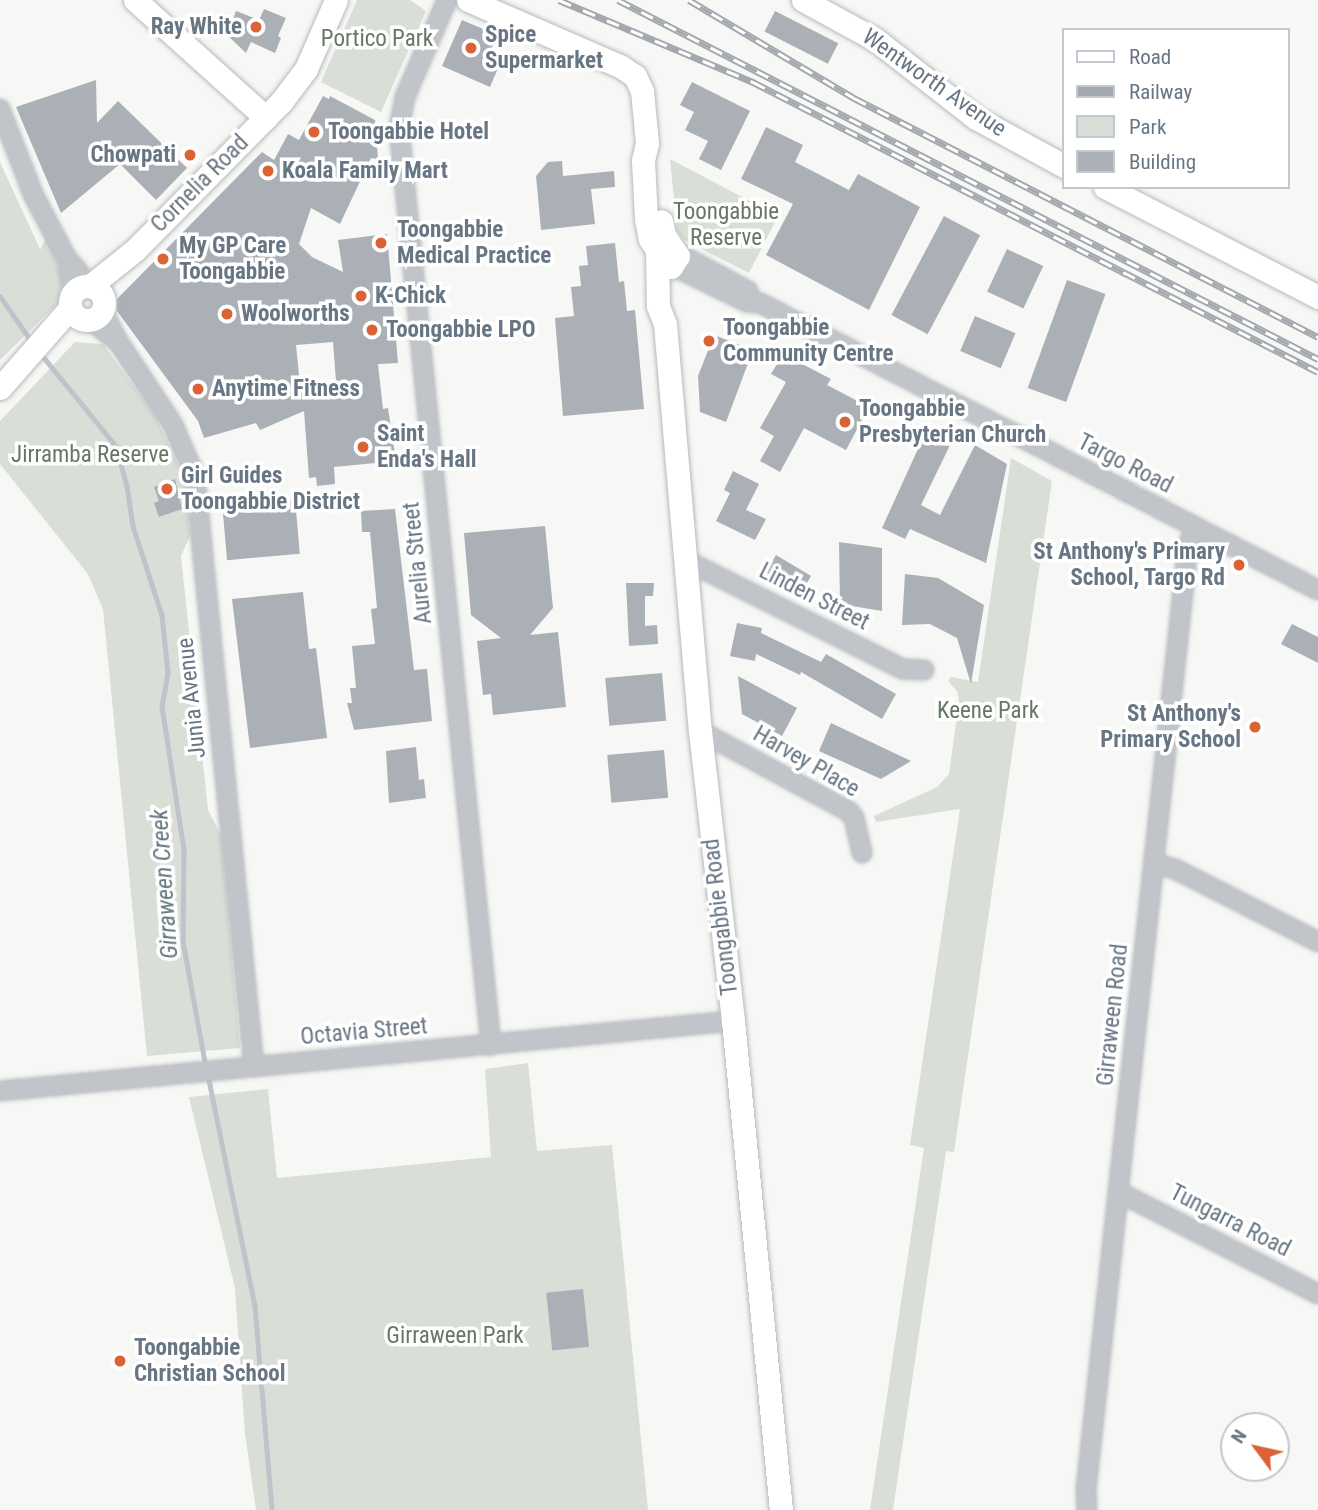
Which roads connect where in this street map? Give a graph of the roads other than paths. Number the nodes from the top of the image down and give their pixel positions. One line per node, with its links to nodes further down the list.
1 (135, 0): 7 (main road)
2 (336, 0): 7 (main road, Cornelia Road)
3 (447, 0): 23 (street, Aurelia Street)
4 (468, 0): 10 (main road, Toongabbie Road)
5 (803, 0): 8 (main road, Wentworth Avenue)
6 (0, 109): 12 (street, Junia Avenue)
7 (266, 117): 12 (main road, Cornelia Road)
8 (1062, 165)
9 (1109, 189): 11 (main road)
10 (667, 257): 14 (street, Targo Road); 15 (main road, Toongabbie Road)
11 (1318, 297)
12 (81, 308): 13 (main road, Cornelia Road); 24 (street, Junia Avenue)
13 (0, 388)
14 (1196, 528): 16 (street, Targo Road); 20 (street, Girraween Road)
15 (683, 559): 17 (street, Linden Street); 18 (main road, Toongabbie Road)
16 (1318, 590)
17 (924, 670)
18 (700, 731): 19 (street, Harvey Place); 22 (main road, Toongabbie Road)
19 (862, 853)
20 (1154, 864): 21 (street); 26 (street, Girraween Road)
21 (1318, 943)
22 (733, 1021): 23 (street, Octavia Street); 28 (main road, Toongabbie Road)
23 (491, 1045): 24 (street, Octavia Street)
24 (254, 1067): 25 (street, Octavia Street)
25 (0, 1091)
26 (1119, 1192): 27 (street, Tungarra Road); 29 (street, Girraween Road)
27 (1318, 1294)
28 (781, 1510)
29 (1087, 1510)

